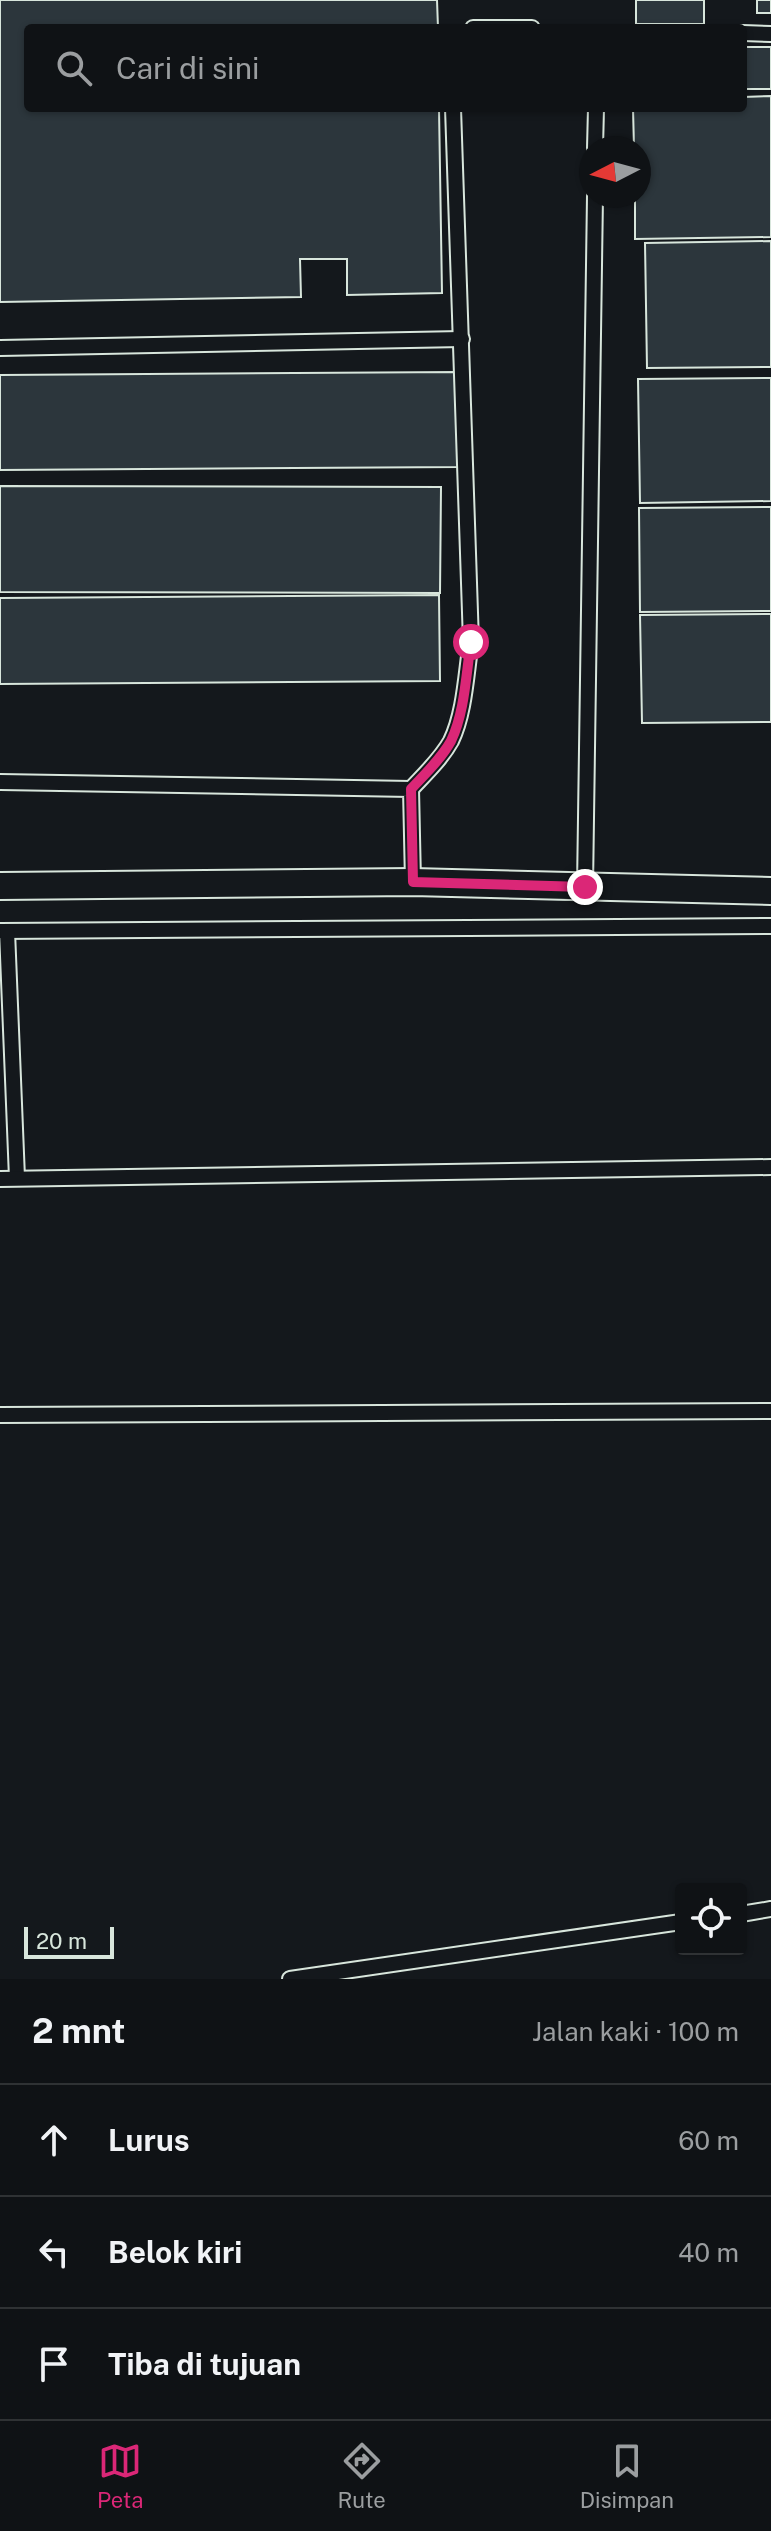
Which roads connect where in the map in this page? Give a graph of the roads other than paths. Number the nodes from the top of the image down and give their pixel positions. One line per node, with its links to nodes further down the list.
1 (747, 33): 2 (lane)
2 (771, 34)
3 (453, 112): 7 (lane)
4 (596, 112): 5 (lane)
5 (595, 136)
6 (595, 208): 13 (lane)
7 (462, 339): 8 (lane); 10 (lane)
8 (0, 348)
9 (0, 782): 10 (lane)
10 (411, 789): 11 (lane)
11 (413, 882): 12 (street); 13 (street)
12 (0, 886)
13 (585, 887): 14 (street)
14 (771, 891)
15 (771, 926): 16 (lane)
16 (4, 931): 18 (lane)
17 (771, 1167): 18 (lane)
18 (17, 1178): 19 (lane)
19 (0, 1179)
20 (771, 1411): 21 (lane)
21 (0, 1415)
22 (771, 1909): 23 (lane)
23 (747, 1913)
24 (675, 1923): 25 (lane)
25 (290, 1979)

